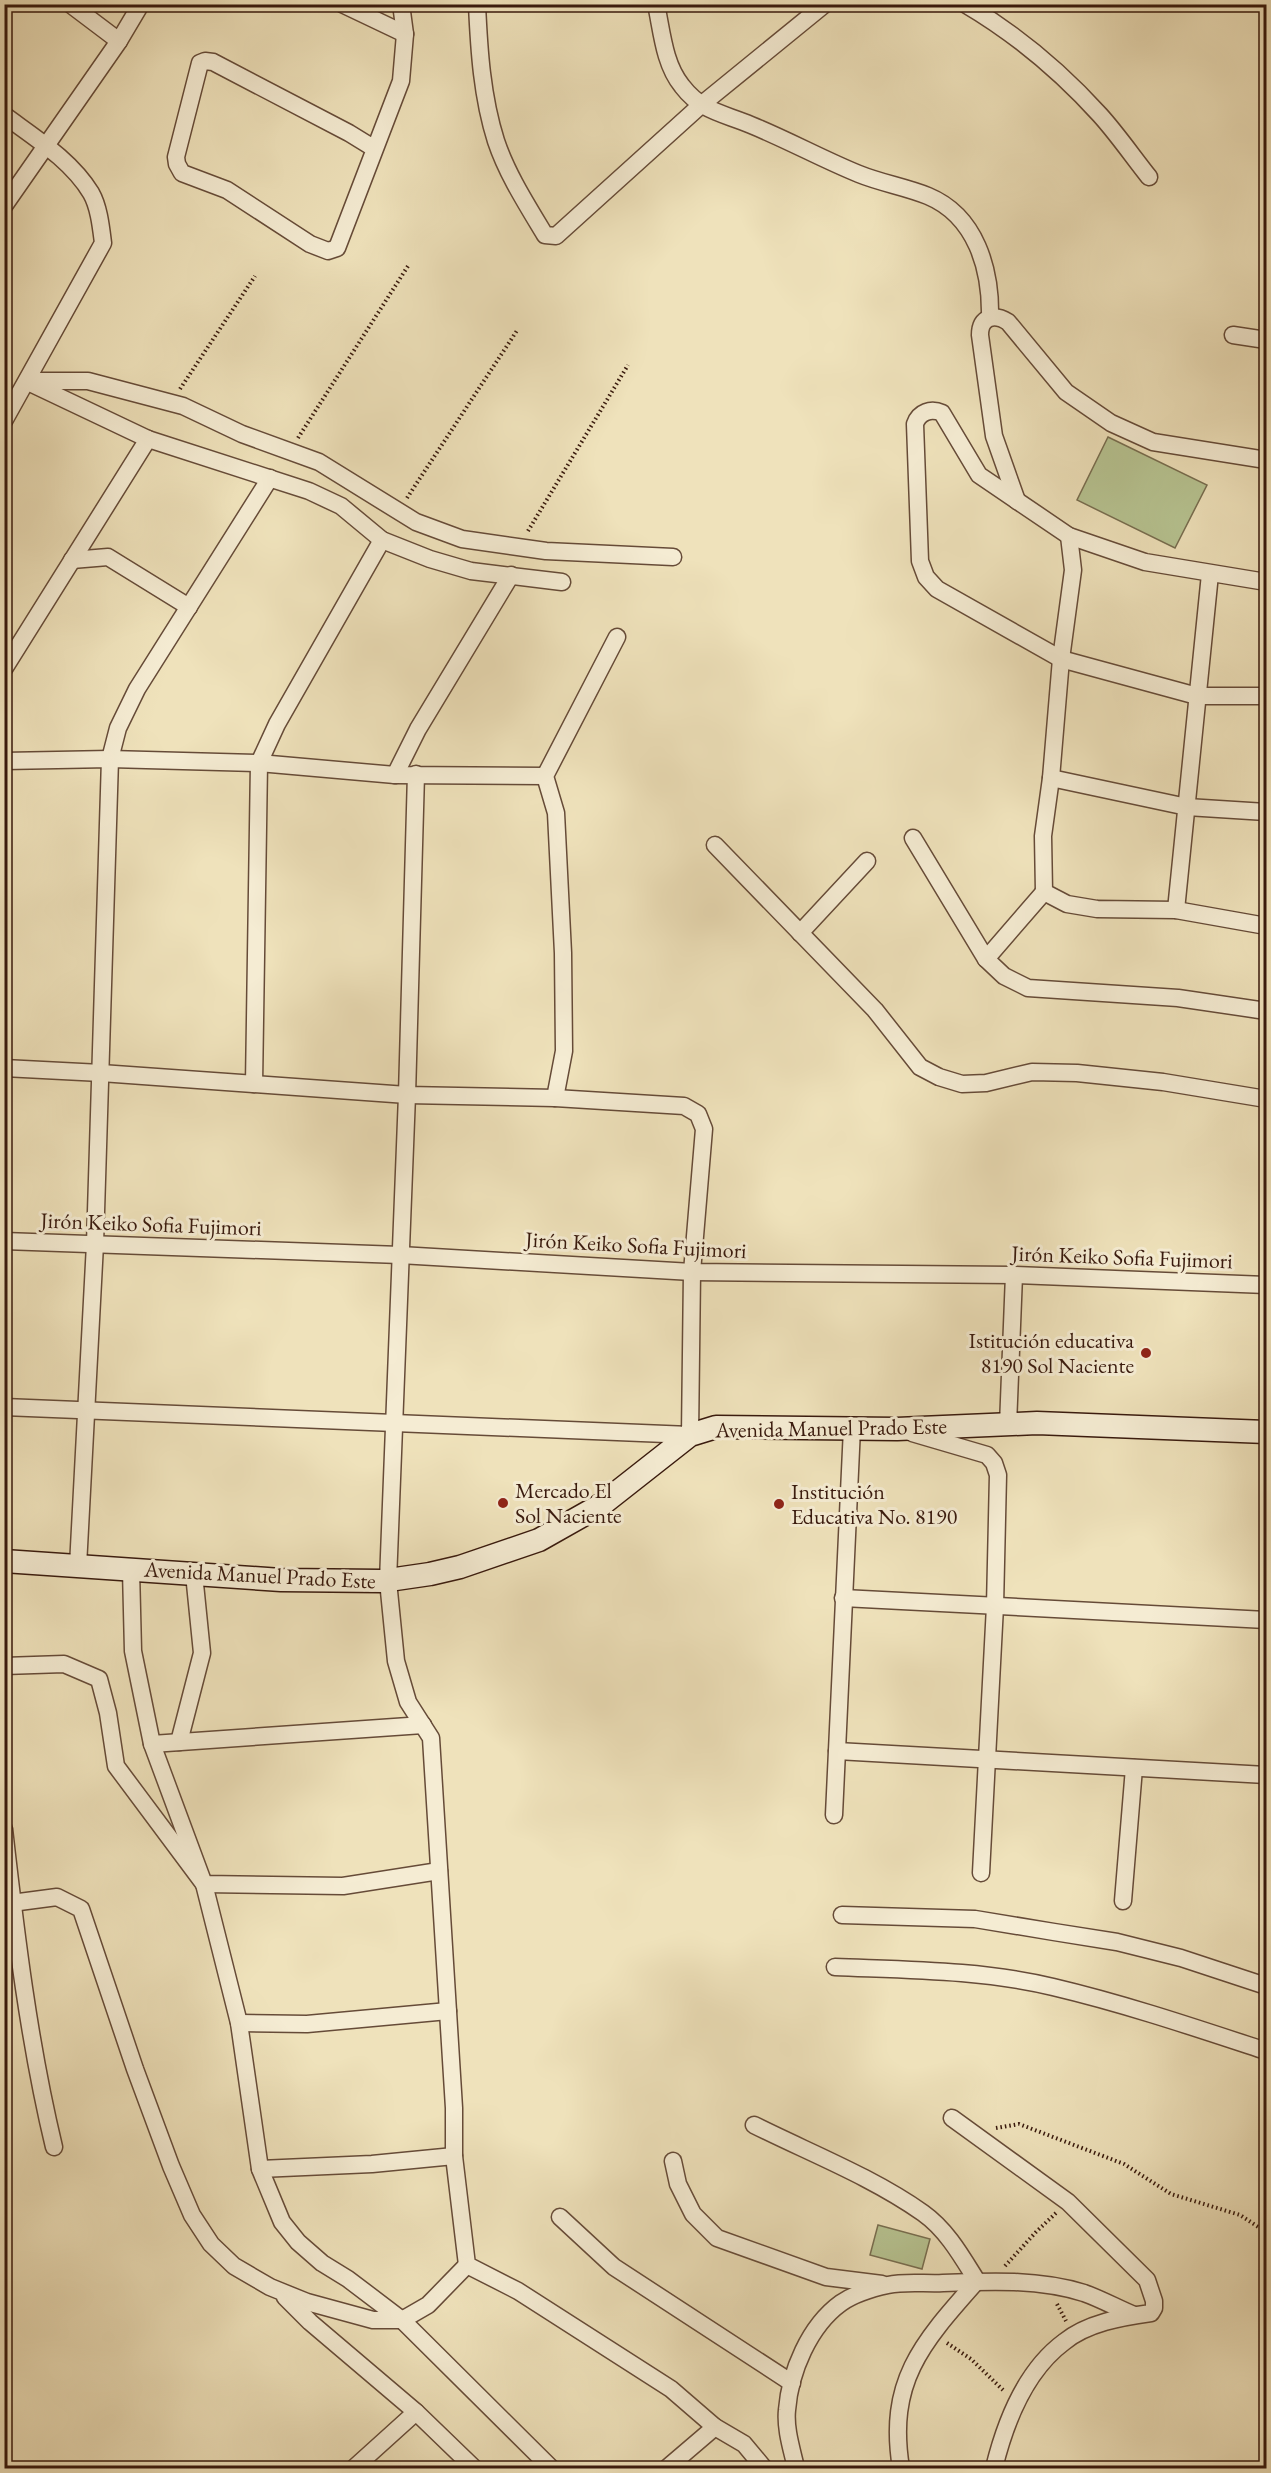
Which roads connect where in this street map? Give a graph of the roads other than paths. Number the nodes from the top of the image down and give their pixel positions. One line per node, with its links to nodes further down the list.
1 (70, 4): 10 (street)
2 (141, 4): 10 (street)
3 (342, 4): 9 (street)
4 (401, 4): 9 (street)
5 (477, 4): 11 (street)
6 (656, 4): 11 (street)
7 (825, 4): 11 (street)
8 (965, 4): 15 (street)
9 (405, 34): 14 (street)
10 (119, 41): 13 (street)
11 (701, 105): 17 (street)
12 (4, 115): 13 (street)
13 (46, 146): 16 (street); 20 (street)
14 (375, 149): 14 (street)
15 (1149, 177)
16 (4, 206)
17 (990, 317): 23 (street); 25 (street)
18 (1233, 335): 19 (street)
19 (1266, 340)
20 (27, 381): 21 (street); 22 (street); 28 (street)
21 (5, 421)
22 (148, 439): 24 (street); 29 (street)
23 (1266, 460)
24 (270, 478): 27 (street); 34 (street)
25 (1017, 501): 26 (street); 36 (street)
26 (1069, 536): 30 (street); 36 (street)
27 (382, 540): 31 (street); 42 (street)
28 (673, 557)
29 (72, 560): 34 (street); 37 (street)
30 (1210, 574): 33 (street); 38 (street)
31 (511, 575): 32 (street); 44 (street)
32 (562, 582)
33 (1266, 582)
34 (189, 607): 40 (street)
35 (617, 637): 45 (street)
36 (1061, 659): 38 (street); 46 (street)
37 (4, 669)
38 (1197, 696): 39 (street); 47 (street)
39 (1266, 696)
40 (110, 759): 41 (street); 42 (street); 59 (street)
41 (4, 761)
42 (260, 763): 44 (street); 60 (street)
43 (416, 774): 44 (street); 45 (street); 61 (street)
44 (395, 775)
45 (545, 776): 62 (street)
46 (1052, 778): 47 (street); 52 (street)
47 (1187, 807): 48 (street); 53 (street)
48 (1266, 812)
49 (913, 838): 56 (street)
50 (715, 845): 55 (street)
51 (867, 861): 55 (street)
52 (1044, 892): 53 (street); 56 (street)
53 (1176, 910): 54 (street)
54 (1266, 926)
55 (800, 933): 63 (street)
56 (986, 959): 57 (street)
57 (1266, 1011)
58 (4, 1068): 59 (street)
59 (102, 1073): 60 (street); 65 (street)
60 (254, 1084): 61 (street)
61 (407, 1095): 62 (street); 66 (street)
62 (555, 1098): 67 (street)
63 (1266, 1099)
64 (4, 1241): 65 (street, Jirón Keiko Sofia Fujimori)
65 (95, 1244): 66 (street, Jirón Keiko Sofia Fujimori); 71 (street)
66 (400, 1255): 67 (street, Jirón Keiko Sofia Fujimori); 72 (street)
67 (692, 1272): 68 (street, Jirón Keiko Sofia Fujimori); 77 (street)
68 (1014, 1275): 69 (street, Jirón Keiko Sofia Fujimori); 73 (street)
69 (1266, 1285)
70 (4, 1407): 71 (street)
71 (86, 1410): 72 (street); 79 (street)
72 (394, 1424): 77 (street); 82 (street)
73 (1008, 1425): 75 (street, Avenida Manuel Prado Este); 76 (street, Avenida Manuel Prado Este)
74 (852, 1428): 75 (street, Avenida Manuel Prado Este); 77 (street, Avenida Manuel Prado Este); 83 (street)
75 (897, 1429): 84 (street)
76 (1266, 1432)
77 (690, 1435): 82 (street, Avenida Manuel Prado Este)
78 (4, 1561): 79 (street, Avenida Manuel Prado Este)
79 (78, 1566): 80 (street, Avenida Manuel Prado Este)
80 (131, 1570): 81 (street, Avenida Manuel Prado Este); 89 (street)
81 (194, 1574): 82 (street, Avenida Manuel Prado Este); 88 (street)
82 (388, 1581): 87 (street)
83 (843, 1598): 84 (street); 90 (street)
84 (995, 1606): 85 (street); 91 (street)
85 (1266, 1620)
86 (4, 1665): 98 (street)
87 (423, 1725): 88 (street); 96 (street)
88 (179, 1742): 89 (street)
89 (152, 1744): 98 (street)
90 (837, 1751): 91 (street); 94 (street)
91 (986, 1760): 92 (street); 97 (street)
92 (1134, 1768): 93 (street); 99 (street)
93 (1266, 1775)
94 (834, 1815)
95 (4, 1829): 100 (street)
96 (439, 1871): 98 (street); 104 (street)
97 (981, 1873)
98 (204, 1884): 105 (street)
99 (1123, 1901)
100 (8, 1903): 109 (street); 117 (street)
101 (842, 1916): 103 (street)
102 (835, 1967): 106 (street)
103 (1265, 1982)
104 (448, 2011): 105 (street); 110 (street)
105 (239, 2023): 112 (street)
106 (1266, 2051)
107 (952, 2118): 118 (street)
108 (754, 2125): 115 (street)
109 (54, 2147)
110 (454, 2156): 112 (street); 114 (street)
111 (672, 2161): 116 (street)
112 (260, 2169): 119 (street)
113 (560, 2217): 120 (street)
114 (467, 2265): 119 (street); 122 (street)
115 (977, 2281): 116 (street); 118 (street); 129 (street)
116 (889, 2284): 120 (street)
117 (278, 2290): 119 (street); 121 (street)
118 (1134, 2315): 130 (street)
119 (402, 2320): 125 (street)
120 (792, 2383): 128 (street)
121 (416, 2412): 123 (street); 124 (street)
122 (715, 2427): 126 (street); 127 (street)
123 (354, 2469)
124 (474, 2469)
125 (551, 2469)
126 (668, 2469)
127 (764, 2469)
128 (796, 2469)
129 (901, 2469)
130 (994, 2469)

